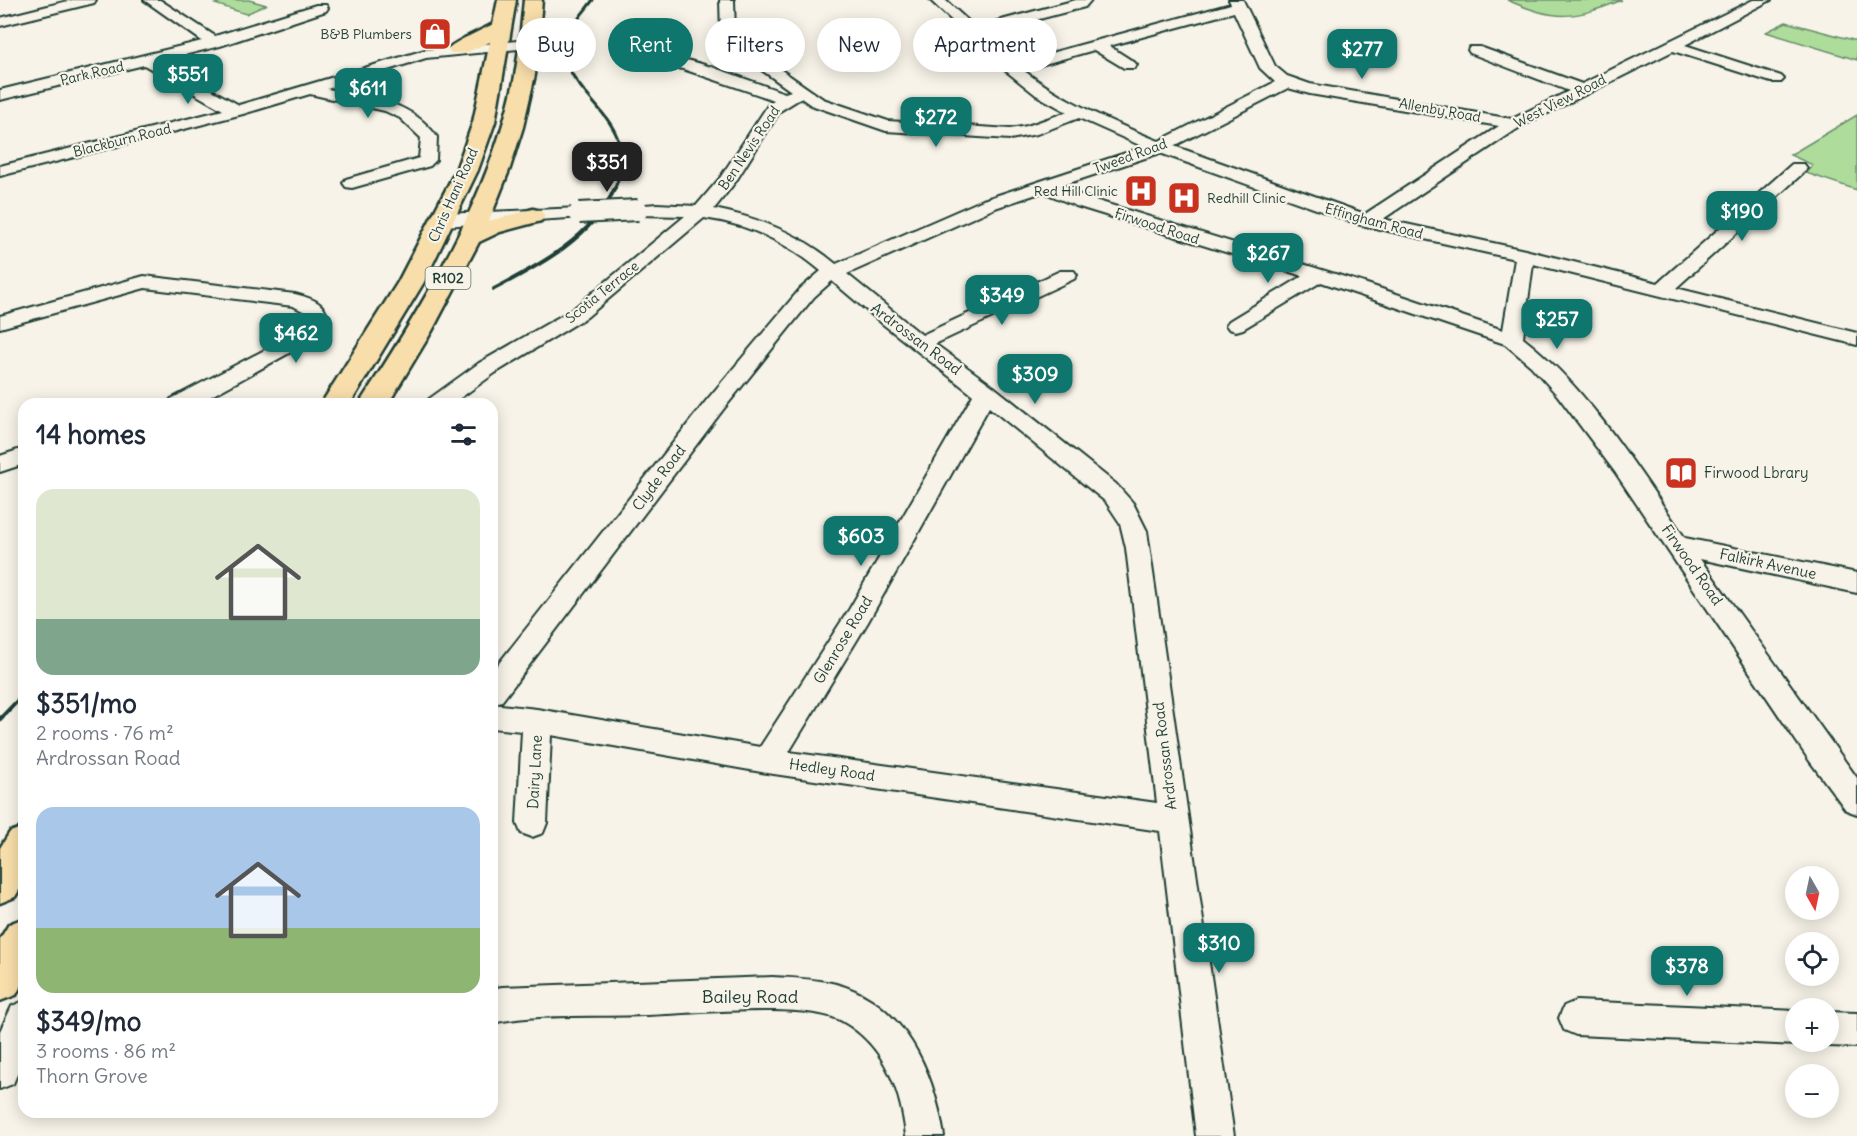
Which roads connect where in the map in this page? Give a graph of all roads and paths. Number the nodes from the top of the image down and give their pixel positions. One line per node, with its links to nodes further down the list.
1 (89, 0): 14 (street)
2 (151, 0): 16 (street)
3 (507, 0): 15 (main road, Chris Hani Road / R102)
4 (533, 0): 11 (main road, Chris Hani Road / R102)
5 (727, 0): 34 (street)
6 (1084, 0): 13 (street)
7 (1764, 0): 19 (street, West View Road)
8 (945, 1): 12 (street, Effingham Road)
9 (1237, 3): 17 (street); 30 (street, Allenby Road)
10 (321, 8): 16 (street, Park Road)
11 (531, 18)
12 (960, 18)
13 (1026, 18)
14 (0, 22)
15 (500, 42): 18 (street, Blackburn Road); 21 (main road); 21 (street, Blackburn Road); 28 (main road, Chris Hani Road / R102)
16 (215, 43): 23 (street, Park Road)
17 (1095, 44): 22 (street); 24 (street)
18 (516, 45)
19 (1674, 46): 29 (street); 32 (street, West View Road)
20 (1474, 50): 32 (street)
21 (454, 53): 28 (main road); 31 (street, Blackburn Road)
22 (1057, 55)
23 (148, 61): 33 (street, Park Road); 35 (street)
24 (1129, 65)
25 (693, 67): 34 (street)
26 (524, 72): 41 (main road, Chris Hani Road / R102)
27 (1016, 72): 36 (street, Effingham Road)
28 (493, 76): 46 (main road, Chris Hani Road / R102)
29 (1776, 79)
30 (1287, 82): 37 (street, Allenby Road); 38 (street, Tweed Road)
31 (309, 89): 35 (street, Blackburn Road); 42 (street)
32 (1582, 90): 37 (street, West View Road)
33 (0, 95)
34 (794, 96): 36 (street); 44 (street, Ben Nevis Road)
35 (237, 111): 40 (street, Blackburn Road)
36 (1078, 113): 38 (street, Effingham Road)
37 (1514, 124): 47 (street, West View Road)
38 (1160, 147): 43 (street, Tweed Road); 47 (street, Effingham Road)
39 (1798, 168): 53 (street)
40 (0, 171)
41 (494, 178): 45 (main road); 48 (main road, Chris Hani Road / R102)
42 (352, 183)
43 (1044, 186): 50 (street, Tweed Road); 52 (street, Firwood Road)
44 (702, 211): 45 (street, Ardrossan Road, bridge); 50 (street, Ardrossan Road); 63 (street, Scotia Terrace)
45 (533, 216): 48 (main road)
46 (443, 220): 48 (street); 61 (main road, Chris Hani Road / R102)
47 (1367, 221): 49 (street, Effingham Road)
48 (472, 228): 62 (main road, Chris Hani Road / R102)
49 (1525, 256): 53 (street, Effingham Road); 57 (street)
50 (834, 271): 58 (street, Ardrossan Road); 68 (street, Clyde Road)
51 (1067, 274): 58 (street)
52 (1319, 275): 55 (street); 57 (street, Firwood Road)
53 (1663, 289): 56 (street, Effingham Road)
54 (0, 322): 60 (street)
55 (1236, 325)
56 (1857, 339)
57 (1512, 340): 66 (street, Firwood Road)
58 (921, 343): 59 (street, Ardrossan Road)
59 (986, 392): 71 (street, Glenrose Road); 73 (street, Ardrossan Road)
60 (190, 398)
61 (338, 398)
62 (377, 398)
63 (445, 398)
64 (18, 458): 65 (street)
65 (0, 464)
66 (1678, 545): 67 (street, Falkirk Avenue); 72 (street, Firwood Road)
67 (1857, 584)
68 (498, 685)
69 (498, 717): 70 (street, Hedley Road)
70 (537, 721): 71 (street, Hedley Road); 74 (street, Dairy Lane)
71 (768, 761): 73 (street, Hedley Road)
72 (1857, 801)
73 (1173, 819): 87 (street, Ardrossan Road)
74 (532, 823)
75 (18, 855): 76 (main road)
76 (0, 884)
77 (18, 948): 78 (main road)
78 (0, 980)
79 (498, 1005): 86 (street, Bailey Road)
80 (1576, 1018): 81 (street)
81 (1785, 1028)
82 (1839, 1029): 83 (street)
83 (1857, 1030)
84 (18, 1031): 85 (street)
85 (0, 1071)
86 (925, 1136)
87 (1215, 1136)

